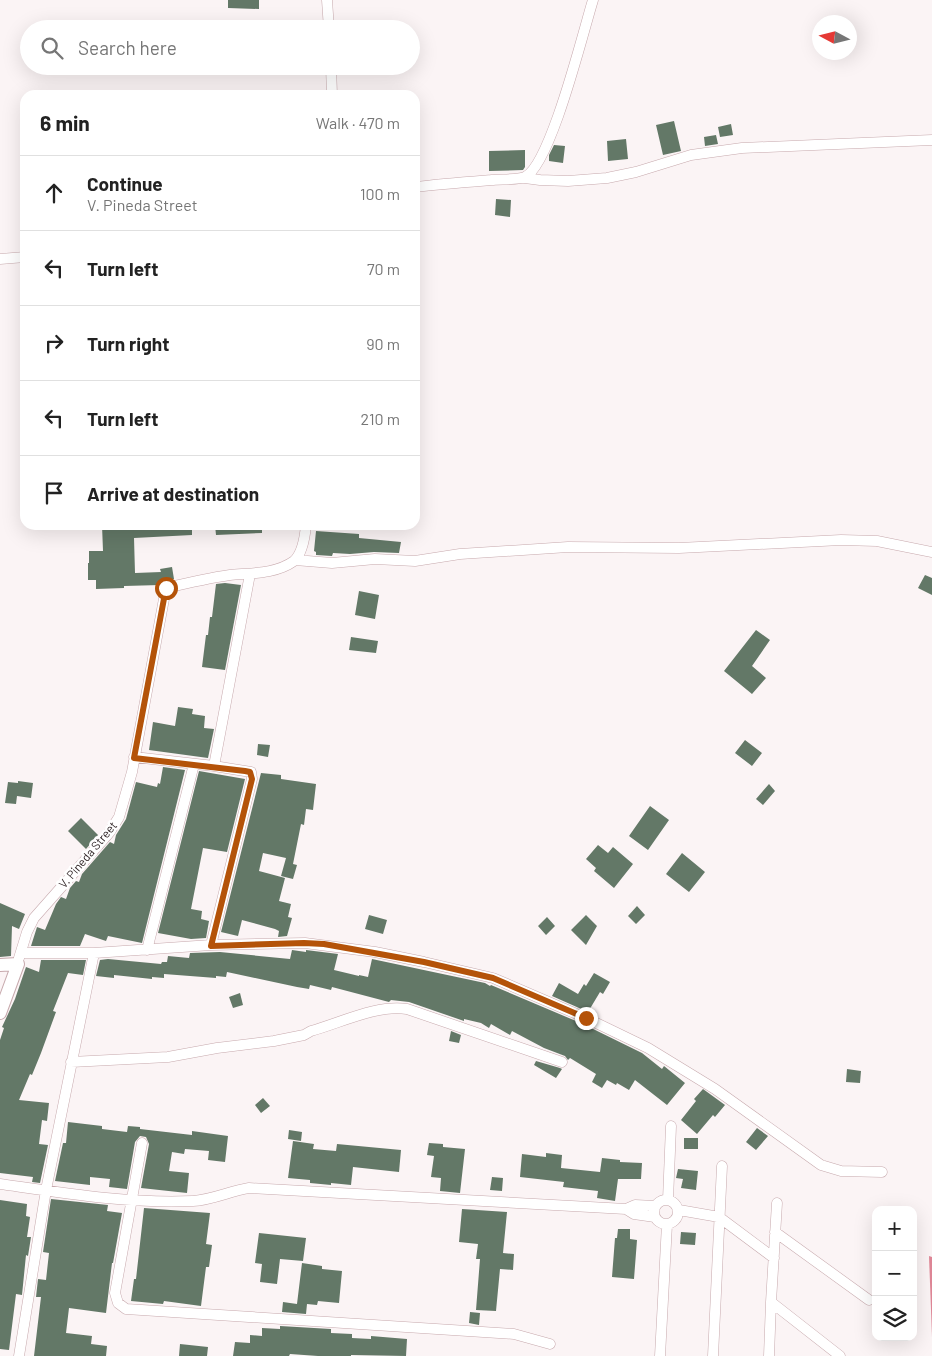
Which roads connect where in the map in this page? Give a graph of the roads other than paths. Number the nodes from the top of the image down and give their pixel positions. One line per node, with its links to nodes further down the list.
1 (327, 0): 3 (street)
2 (592, 0): 7 (street)
3 (328, 20)
4 (331, 75): 5 (street)
5 (332, 90)
6 (932, 140): 7 (street)
7 (525, 178): 8 (street)
8 (420, 186)
9 (20, 257): 10 (street)
10 (0, 259)
11 (305, 530): 13 (street)
12 (932, 552): 13 (street)
13 (295, 560): 14 (street, V. Pineda Street)
14 (250, 574): 15 (street, V. Pineda Street); 17 (street)
15 (134, 758): 16 (street); 21 (street, V. Pineda Street)
16 (194, 764): 17 (street); 19 (street)
17 (214, 766): 18 (street)
18 (211, 946): 19 (street); 29 (street)
19 (147, 950): 20 (street)
20 (94, 953): 21 (street); 24 (street)
21 (19, 959): 22 (street); 23 (street, V. Pineda Street)
22 (0, 965)
23 (0, 1013)
24 (71, 1062): 25 (street); 31 (street)
25 (562, 1062)
26 (671, 1126): 33 (street)
27 (142, 1143): 32 (street)
28 (722, 1166): 37 (street)
29 (882, 1172)
30 (0, 1184): 31 (street)
31 (46, 1190): 32 (street); 44 (street)
32 (133, 1200): 36 (street); 43 (street)
33 (668, 1200): 35 (street); 36 (street)
34 (777, 1203): 39 (street)
35 (679, 1210): 37 (street); 38 (street)
36 (655, 1212): 38 (street)
37 (719, 1217): 40 (street); 46 (street)
38 (667, 1224): 45 (street)
39 (776, 1232): 40 (street); 41 (street)
40 (774, 1258): 42 (street)
41 (869, 1300)
42 (771, 1302): 47 (street); 48 (street)
43 (550, 1344)
44 (19, 1356)
45 (660, 1356)
46 (713, 1356)
47 (769, 1356)
48 (840, 1356)

